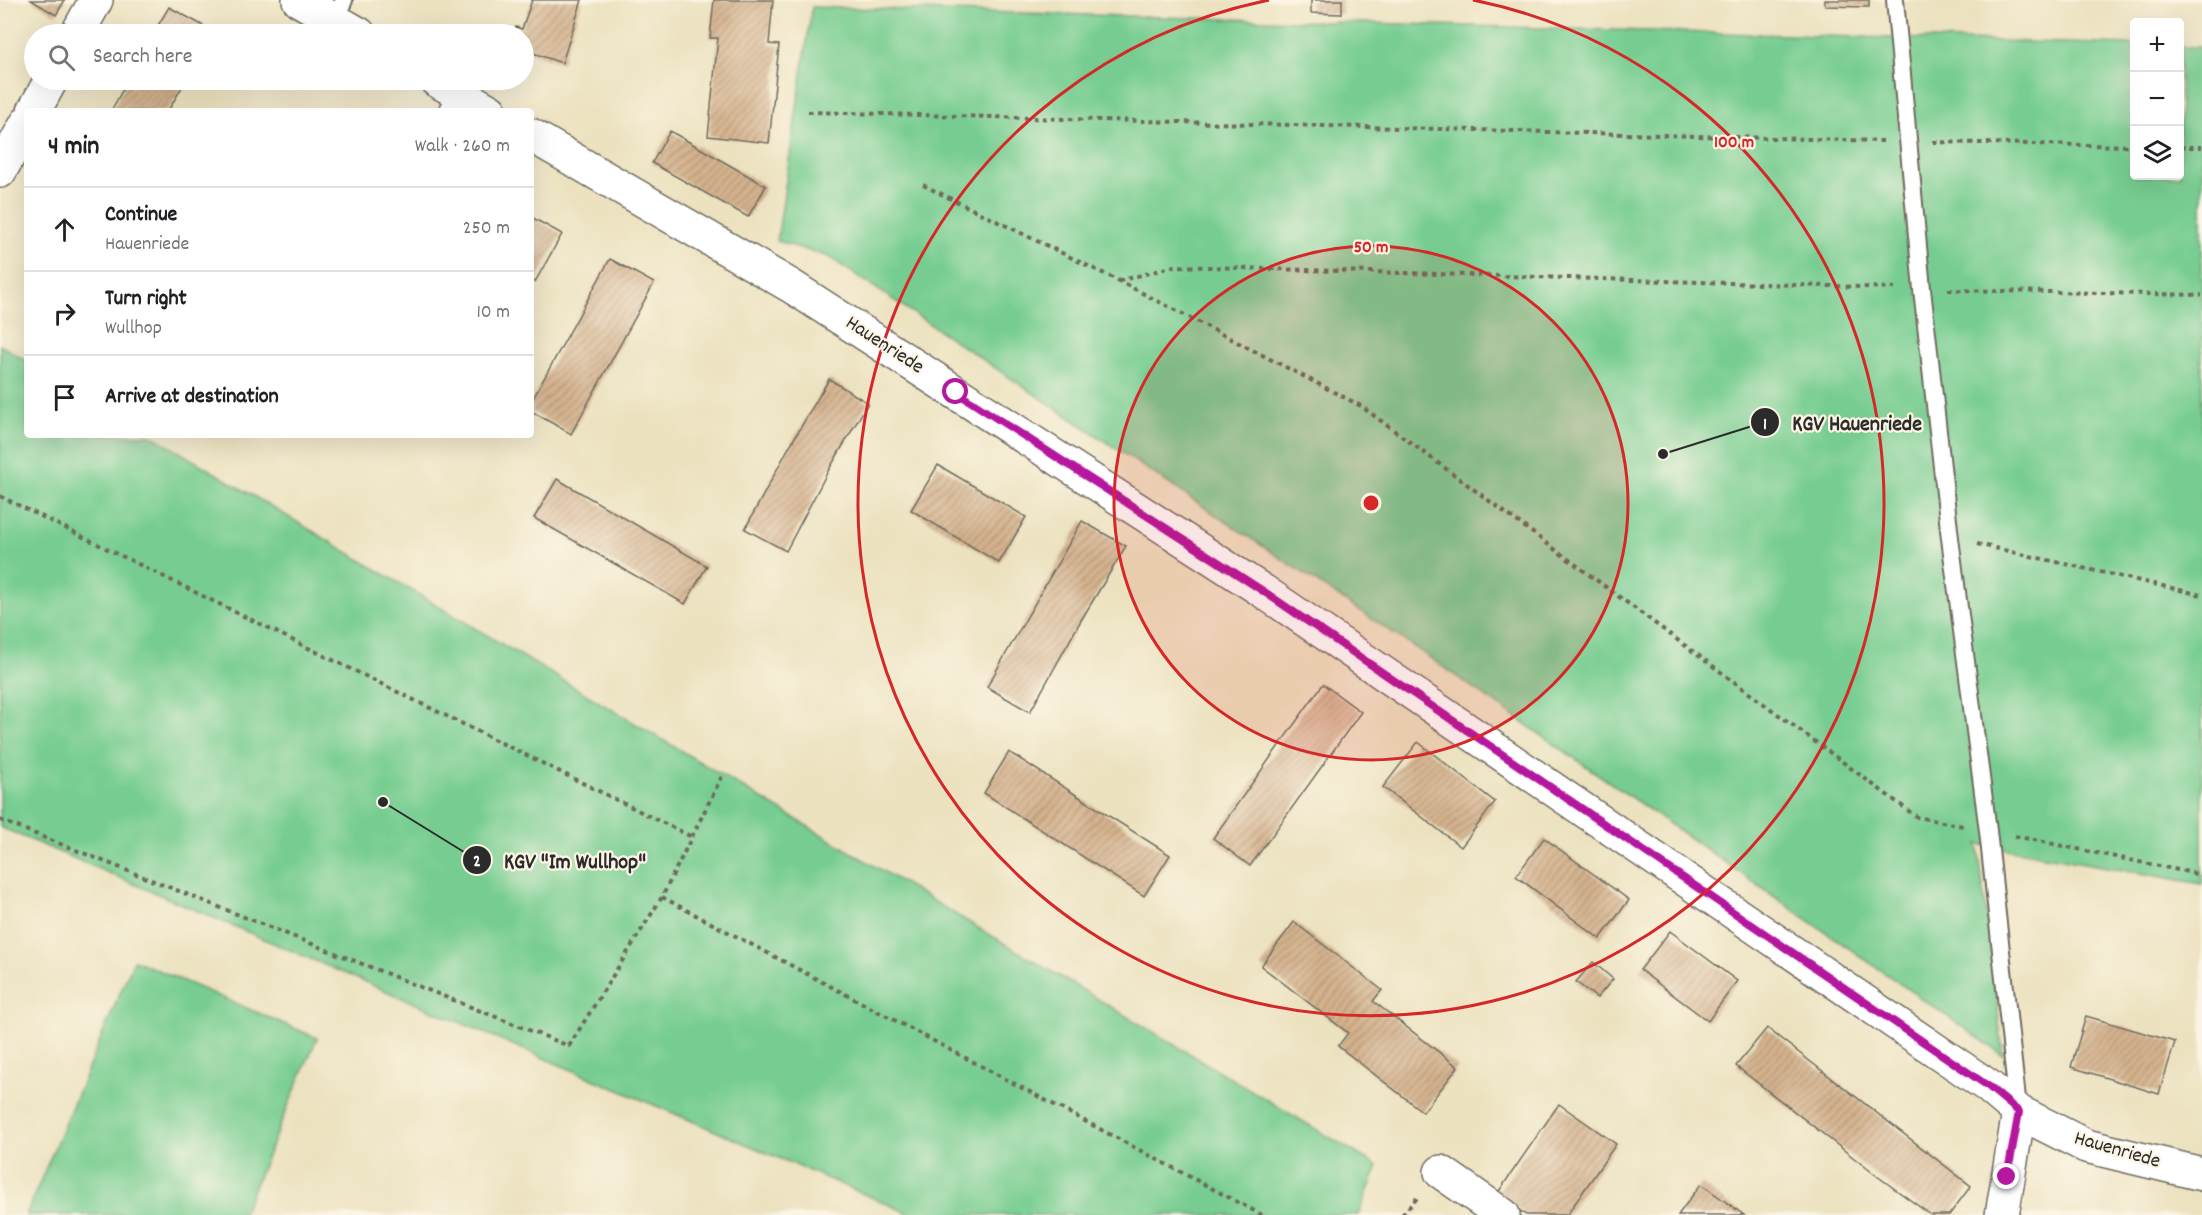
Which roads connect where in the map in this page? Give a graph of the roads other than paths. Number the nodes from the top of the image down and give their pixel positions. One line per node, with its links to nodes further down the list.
1 (96, 0): 5 (street)
2 (299, 0): 4 (street)
3 (1895, 0): 13 (lane)
4 (346, 18)
5 (83, 24)
6 (46, 90): 8 (street)
7 (447, 94): 9 (street)
8 (36, 108)
9 (482, 108)
10 (24, 128): 12 (street)
11 (534, 137): 13 (street, Hauenriede)
12 (0, 171)
13 (2019, 1112): 15 (street, Hauenriede); 17 (street)
14 (1441, 1172): 16 (street)
15 (2202, 1174)
16 (1503, 1215)
17 (2002, 1215)

